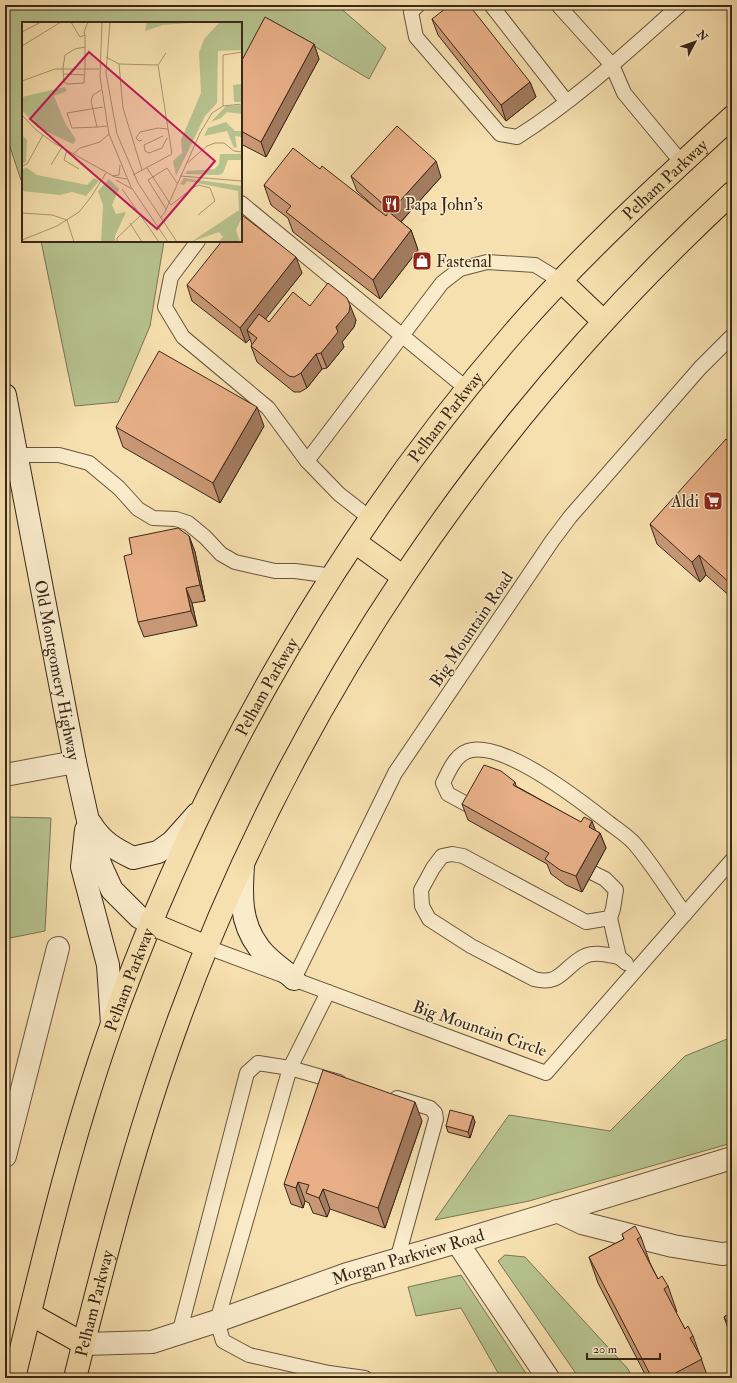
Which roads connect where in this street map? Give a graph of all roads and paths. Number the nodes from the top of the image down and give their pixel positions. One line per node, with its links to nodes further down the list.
1 (418, 5): 6 (lane)
2 (491, 5): 6 (lane)
3 (558, 5): 5 (lane)
4 (680, 5): 5 (lane)
5 (612, 65): 6 (lane); 8 (lane)
6 (566, 101)
7 (732, 117): 8 (main road, Pelham Parkway)
8 (682, 163): 12 (main road, Pelham Parkway)
9 (732, 193): 13 (main road, Pelham Parkway)
10 (242, 204): 14 (lane)
11 (197, 242): 19 (lane)
12 (561, 281): 13 (main road); 14 (lane); 16 (main road, Pelham Parkway)
13 (603, 321): 23 (main road, Pelham Parkway)
14 (401, 336): 16 (lane); 19 (lane)
15 (732, 336): 39 (lane, Big Mountain Road)
16 (466, 389): 20 (main road, Pelham Parkway)
17 (5, 395): 18 (street, Old Montgomery Highway)
18 (16, 455): 22 (lane); 24 (street, Old Montgomery Highway)
19 (307, 461): 20 (lane)
20 (371, 519): 21 (main road, Pelham Parkway)
21 (355, 542): 22 (main road, Pelham Parkway); 23 (main road)
22 (333, 576): 26 (main road, Pelham Parkway)
23 (402, 576): 29 (main road, Pelham Parkway)
24 (75, 762): 25 (street); 28 (street, Old Montgomery Highway)
25 (5, 775)
26 (202, 807): 28 (street); 34 (main road, Pelham Parkway)
27 (474, 808): 32 (lane)
28 (87, 817): 34 (street, Old Montgomery Highway); 41 (street)
29 (244, 860): 35 (main road, Pelham Parkway); 39 (street)
30 (732, 860): 32 (lane, Big Mountain Circle)
31 (593, 873): 33 (lane)
32 (685, 914): 38 (lane, Big Mountain Circle)
33 (610, 918): 37 (lane); 37 (lane)
34 (152, 924): 35 (main road); 41 (main road, Pelham Parkway)
35 (207, 947): 39 (lane, Big Mountain Circle); 54 (main road, Pelham Parkway)
36 (58, 948): 45 (street)
37 (619, 957): 38 (lane)
38 (635, 971): 40 (lane, Big Mountain Circle)
39 (294, 979): 40 (lane, Big Mountain Circle)
40 (328, 992): 42 (lane)
41 (112, 1024): 51 (main road, Pelham Parkway)
42 (290, 1068): 43 (lane); 52 (lane); 53 (lane)
43 (349, 1085)
44 (386, 1095): 50 (lane)
45 (5, 1156)
46 (732, 1158): 47 (street, Morgan Parkview Road)
47 (557, 1211): 48 (street, Morgan Parkview Road); 49 (street)
48 (457, 1242): 50 (street, Morgan Parkview Road); 58 (street)
49 (732, 1253)
50 (398, 1260): 52 (street, Morgan Parkview Road)
51 (30, 1314): 54 (main road); 55 (main road, Pelham Parkway)
52 (217, 1321): 53 (street, Morgan Parkview Road); 57 (lane)
53 (179, 1334): 54 (street, Morgan Parkview Road)
54 (84, 1344): 56 (main road, Pelham Parkway)
55 (14, 1378)
56 (76, 1378)
57 (365, 1378)
58 (548, 1378)

